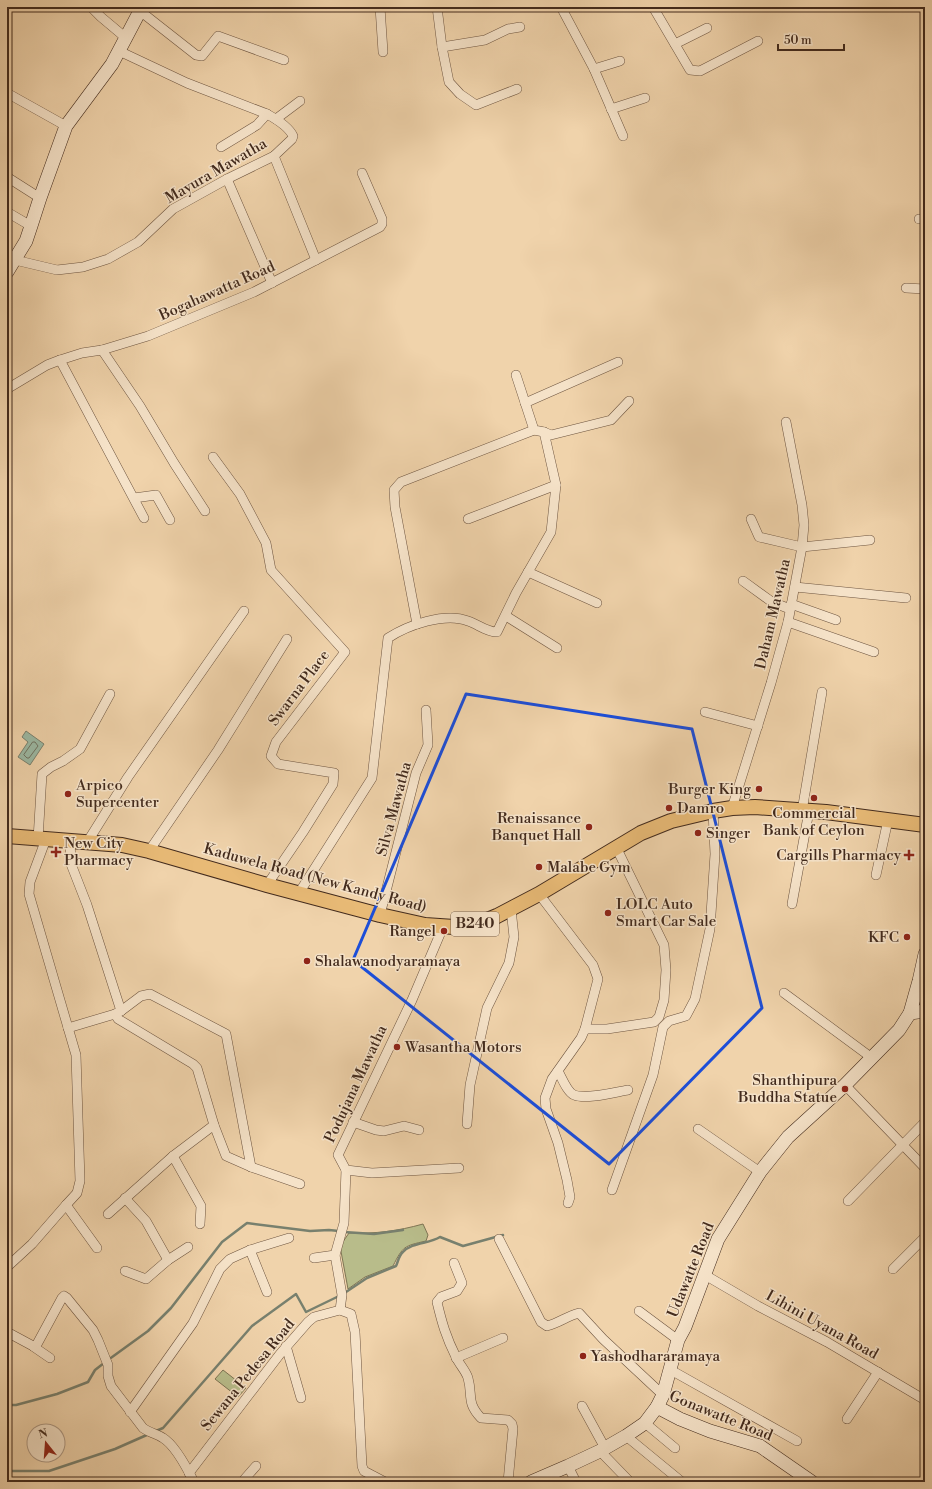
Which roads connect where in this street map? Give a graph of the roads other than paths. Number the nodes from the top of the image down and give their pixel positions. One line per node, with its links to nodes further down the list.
1 (91, 7): 9 (street)
2 (379, 7): 14 (street)
3 (437, 7): 12 (street)
4 (561, 7): 17 (street)
5 (653, 7): 11 (street)
6 (141, 9): 9 (street); 15 (street)
7 (520, 27): 12 (street)
8 (707, 28): 11 (street)
9 (126, 38): 13 (street)
10 (758, 40): 11 (street)
11 (675, 44)
12 (442, 47): 18 (street)
13 (119, 51): 23 (street, Mayura Mawatha); 25 (street)
14 (383, 52)
15 (284, 60)
16 (620, 62): 17 (street)
17 (594, 69): 22 (street)
18 (517, 89)
19 (7, 93): 25 (street)
20 (645, 98): 22 (street)
21 (300, 100): 24 (street)
22 (611, 109): 26 (street)
23 (267, 114): 24 (street, Mayura Mawatha); 27 (street)
24 (276, 119): 28 (street, Mayura Mawatha)
25 (66, 126): 32 (street)
26 (623, 136)
27 (221, 147)
28 (274, 156): 31 (street, Mayura Mawatha); 36 (street)
29 (362, 173): 36 (street, Bogahawatta Road)
30 (7, 177): 32 (street)
31 (227, 179): 35 (street, Mayura Mawatha); 38 (street)
32 (40, 198): 34 (street)
33 (7, 212): 34 (street)
34 (31, 226): 35 (street)
35 (15, 260): 37 (street)
36 (316, 260): 38 (street, Bogahawatta Road)
37 (7, 272)
38 (272, 283): 41 (street, Bogahawatta Road)
39 (906, 288): 40 (street)
40 (925, 289)
41 (102, 350): 42 (street, Bogahawatta Road); 54 (street)
42 (60, 360): 45 (street, Bogahawatta Road); 53 (street)
43 (618, 362): 47 (street)
44 (516, 375): 47 (street)
45 (7, 389)
46 (629, 401): 50 (street)
47 (525, 403): 49 (street)
48 (786, 422): 60 (street, Daham Mawatha)
49 (534, 430): 50 (street); 71 (street)
50 (544, 432): 52 (street)
51 (213, 458): 92 (street, Swarna Place)
52 (556, 485): 56 (street); 61 (street)
53 (134, 498): 55 (street); 58 (street)
54 (205, 511)
55 (144, 518)
56 (468, 519)
57 (751, 519): 60 (street)
58 (170, 520)
59 (870, 540): 60 (street)
60 (802, 547): 63 (street, Daham Mawatha)
61 (528, 572): 65 (street); 68 (street)
62 (744, 581): 66 (street)
63 (795, 587): 64 (street); 66 (street, Daham Mawatha)
64 (906, 598)
65 (597, 603)
66 (790, 606): 69 (street); 70 (street, Daham Mawatha)
67 (244, 611): 88 (street)
68 (506, 616): 71 (street); 73 (street)
69 (836, 620)
70 (788, 622): 74 (street); 79 (street, Daham Mawatha)
71 (417, 624): 93 (street)
72 (287, 639): 90 (street)
73 (557, 648)
74 (874, 652)
75 (822, 692): 82 (street)
76 (110, 694): 86 (street)
77 (426, 710): 97 (street, Silva Mawatha)
78 (705, 712): 79 (street)
79 (758, 726): 80 (street, Daham Mawatha)
80 (732, 808): 81 (main road, Kaduwela Road (New Kandy Road) / B240); 82 (main road, Kaduwela Road (New Kandy Road) / B240)
81 (713, 810): 89 (main road, Kaduwela Road (New Kandy Road) / B240); 124 (street)
82 (806, 811): 83 (main road, Kaduwela Road (New Kandy Road) / B240); 95 (street)
83 (888, 820): 84 (main road, Kaduwela Road (New Kandy Road) / B240); 91 (street)
84 (925, 825)
85 (7, 836): 86 (main road, Kaduwela Road (New Kandy Road) / B240)
86 (42, 839): 87 (main road, Kaduwela Road (New Kandy Road) / B240); 104 (street)
87 (70, 840): 88 (main road, Kaduwela Road (New Kandy Road) / B240); 102 (street)
88 (88, 841): 90 (main road, Kaduwela Road (New Kandy Road) / B240)
89 (616, 847): 94 (main road, Kaduwela Road (New Kandy Road) / B240); 105 (street)
90 (150, 851): 92 (main road, Kaduwela Road (New Kandy Road) / B240)
91 (876, 875)
92 (267, 885): 93 (main road, Kaduwela Road (New Kandy Road) / B240)
93 (299, 893): 97 (main road, Kaduwela Road (New Kandy Road) / B240)
94 (539, 894): 96 (main road, Kaduwela Road (New Kandy Road) / B240); 105 (street)
95 (792, 904)
96 (511, 909): 98 (main road, Kaduwela Road (New Kandy Road) / B240); 112 (street)
97 (380, 915): 98 (main road, Kaduwela Road (New Kandy Road) / B240)
98 (443, 927): 110 (street, Podujana Mawatha)
99 (925, 954): 103 (street, Udawatte Road)
100 (784, 993): 106 (street)
101 (925, 1011): 103 (street)
102 (118, 1012): 104 (street); 113 (street); 118 (street)
103 (910, 1013): 106 (street, Udawatte Road)
104 (68, 1028): 128 (street)
105 (585, 1029): 107 (street)
106 (872, 1058): 108 (street, Udawatte Road)
107 (558, 1071): 109 (street); 127 (street)
108 (845, 1085): 116 (street); 122 (street, Udawatte Road)
109 (628, 1090)
110 (353, 1122): 115 (street); 121 (street, Podujana Mawatha)
111 (925, 1122): 116 (street)
112 (467, 1124)
113 (214, 1125): 117 (street); 118 (street)
114 (698, 1129): 122 (street)
115 (419, 1130)
116 (902, 1145): 120 (street); 126 (street)
117 (173, 1156): 125 (street); 130 (street)
118 (251, 1167): 123 (street)
119 (459, 1168): 121 (street)
120 (925, 1168)
121 (346, 1170): 137 (street)
122 (760, 1172): 144 (street, Udawatte Road)
123 (300, 1184)
124 (612, 1190)
125 (125, 1198): 129 (street); 139 (street)
126 (848, 1201)
127 (568, 1203)
128 (66, 1205): 135 (street); 141 (street)
129 (108, 1214)
130 (200, 1224)
131 (925, 1237): 142 (street)
132 (290, 1238): 136 (street)
133 (499, 1239): 157 (street)
134 (188, 1247): 139 (street)
135 (97, 1248)
136 (250, 1250): 145 (street); 162 (street)
137 (335, 1255): 138 (street); 146 (street)
138 (314, 1258)
139 (168, 1260): 143 (street)
140 (454, 1263): 154 (street)
141 (7, 1267)
142 (893, 1269)
143 (125, 1271)
144 (705, 1275): 150 (street, Udawatte Road); 156 (street, Lihini Uyana Road)
145 (267, 1292)
146 (340, 1310): 151 (street, Sewana Pedesa Road); 174 (street)
147 (639, 1311): 150 (street)
148 (7, 1332): 152 (street)
149 (503, 1338): 154 (street)
150 (678, 1340): 155 (street, Udawatte Road)
151 (286, 1346): 158 (street); 171 (street, Sewana Pedesa Road)
152 (34, 1347): 153 (street); 162 (street)
153 (50, 1358)
154 (456, 1358): 175 (street)
155 (669, 1369): 157 (street, Udawatte Road); 166 (street)
156 (878, 1372): 159 (street, Lihini Uyana Road); 163 (street)
157 (663, 1395): 161 (street, Udawatte Road)
158 (301, 1398)
159 (925, 1400)
160 (582, 1406): 168 (street)
161 (657, 1407): 164 (street, Udawatte Road); 180 (street, Gonawatte Road)
162 (130, 1412): 171 (street)
163 (847, 1419)
164 (645, 1423): 165 (street, Udawatte Road); 167 (street)
165 (626, 1436): 168 (street, Udawatte Road); 179 (street)
166 (797, 1441)
167 (675, 1448)
168 (603, 1449): 170 (street, Udawatte Road); 178 (street)
169 (256, 1466): 173 (street)
170 (568, 1466): 176 (street, Udawatte Road); 177 (street)
171 (189, 1473): 172 (street)
172 (194, 1482)
173 (242, 1482)
174 (385, 1482)
175 (508, 1482)
176 (531, 1482)
177 (576, 1482)
178 (630, 1482)
179 (682, 1482)
180 (812, 1482)

